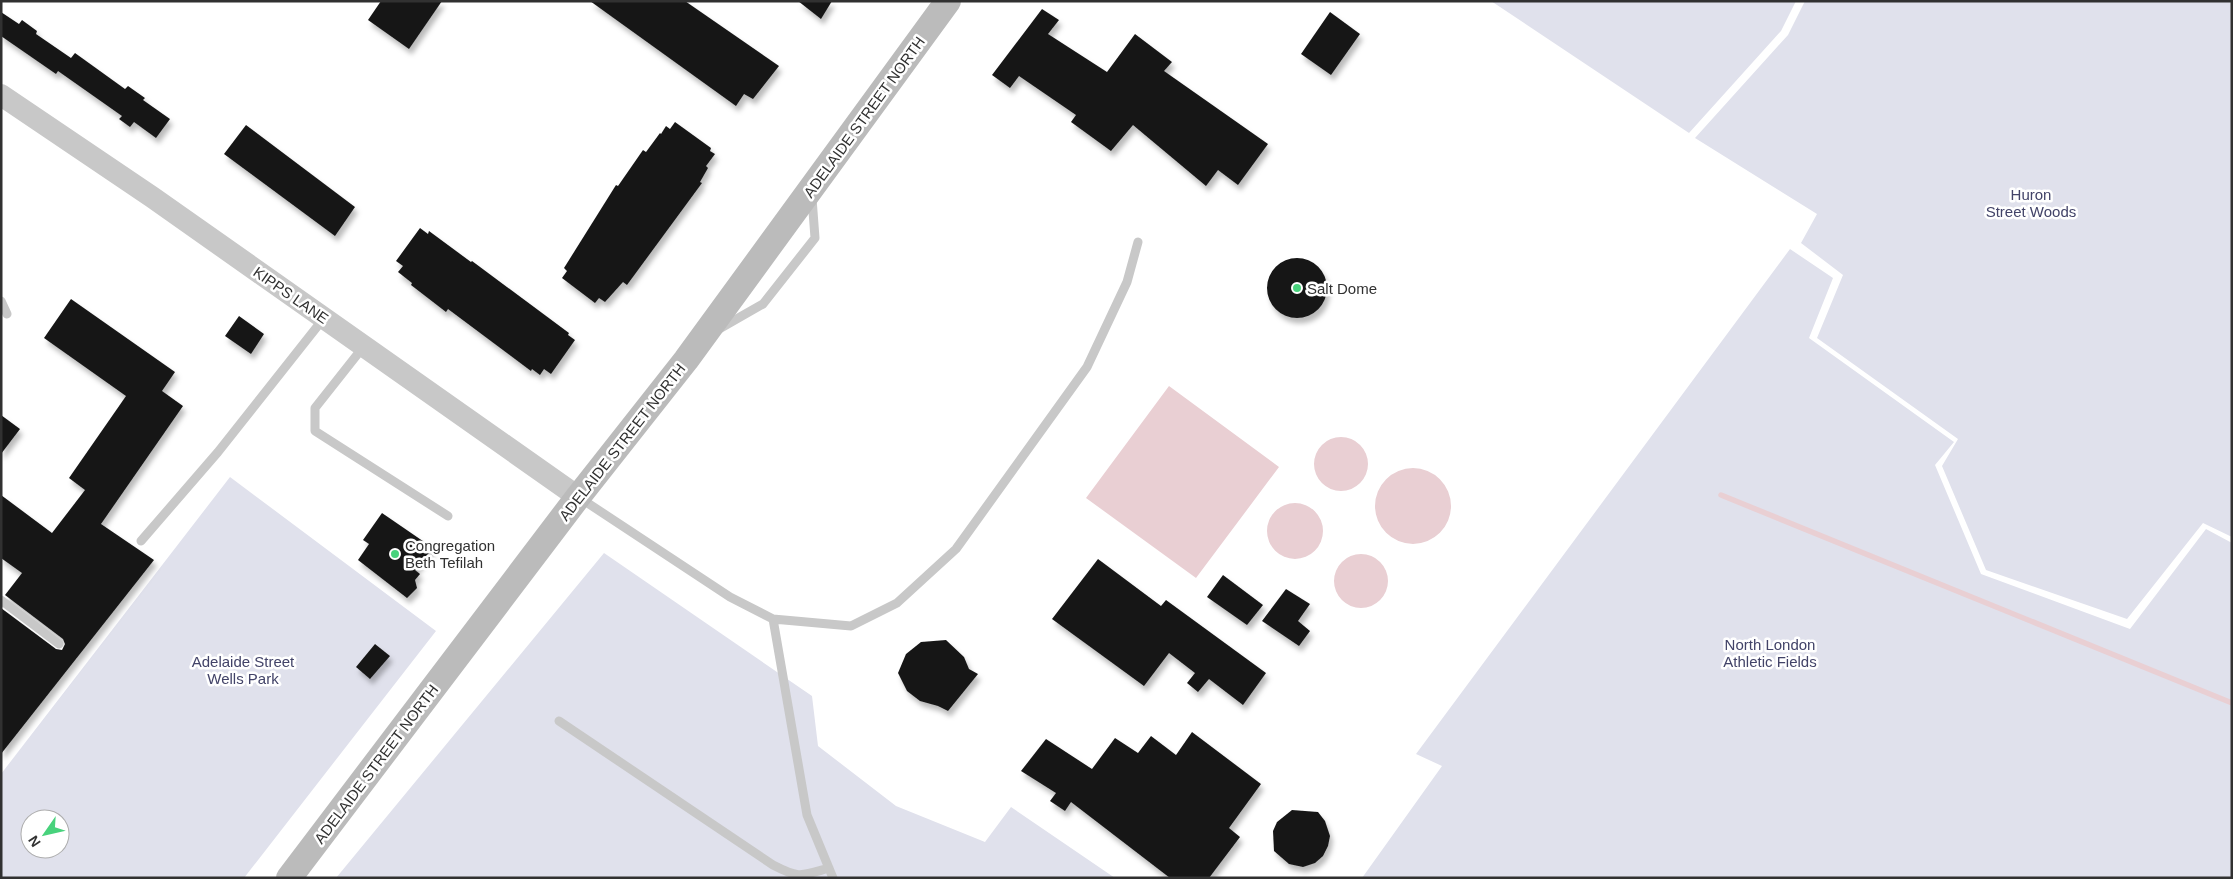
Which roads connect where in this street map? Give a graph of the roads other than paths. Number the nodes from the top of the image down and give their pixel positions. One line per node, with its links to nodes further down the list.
1 (948, 1): 8 (main road, ADELAIDE STREET NORTH)
2 (1, 95): 6 (street, KIPPS LANE)
3 (1138, 242): 12 (lane)
4 (1, 301): 5 (lane)
5 (7, 314)
6 (324, 318): 7 (street, KIPPS LANE); 10 (lane)
7 (364, 346): 8 (street, KIPPS LANE); 9 (lane)
8 (578, 497): 12 (lane); 16 (main road, ADELAIDE STREET NORTH)
9 (448, 516)
10 (141, 541)
11 (1, 600): 13 (lane)
12 (774, 619): 15 (lane)
13 (59, 644)
14 (558, 721): 15 (lane)
15 (829, 868): 17 (lane)
16 (289, 878)
17 (833, 878)

